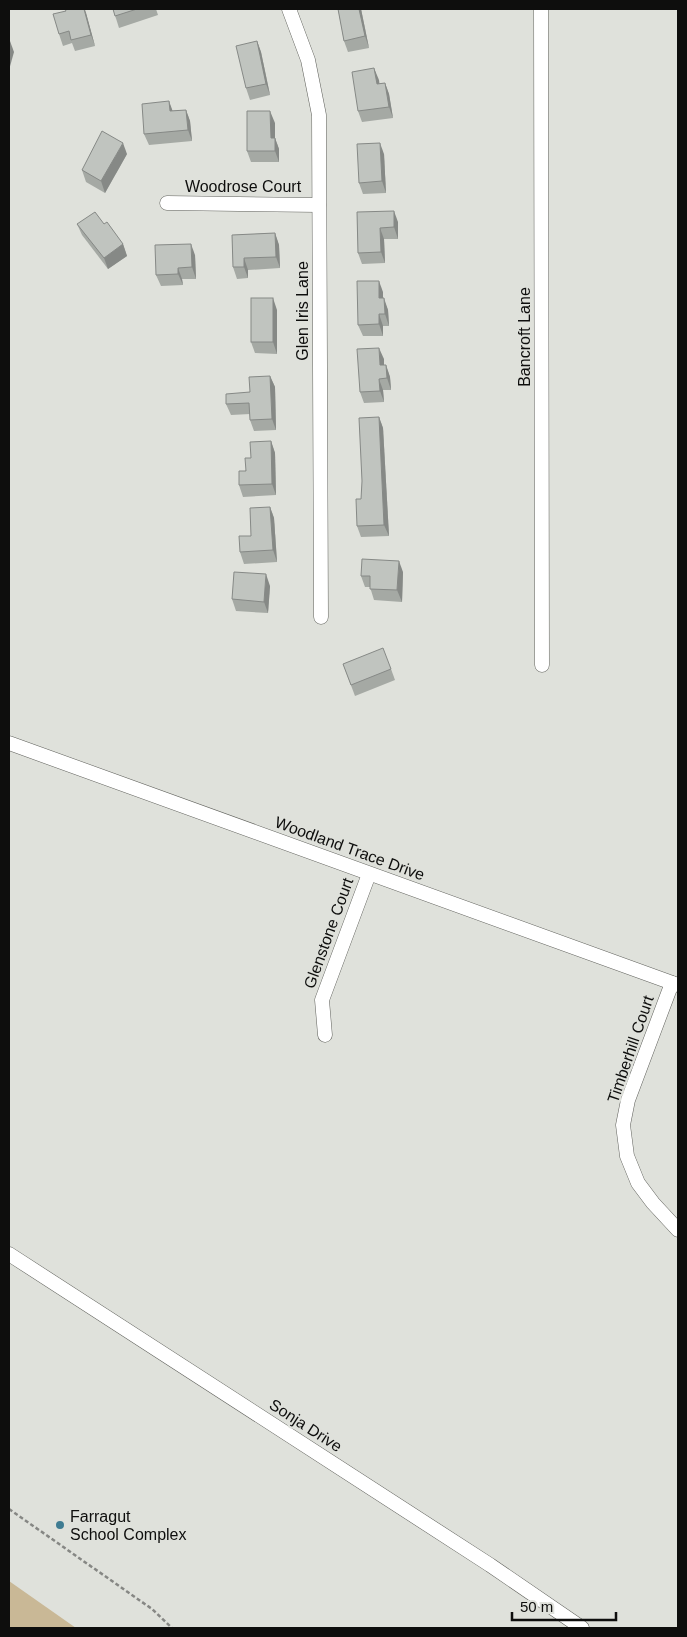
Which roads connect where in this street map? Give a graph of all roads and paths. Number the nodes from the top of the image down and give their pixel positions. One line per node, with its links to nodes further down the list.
1 (289, 9): 4 (street, Glen Iris Lane)
2 (541, 9): 6 (street, Bancroft Lane)
3 (168, 203): 4 (street, Woodrose Court)
4 (319, 204): 5 (street, Glen Iris Lane)
5 (321, 617)
6 (542, 665)
7 (9, 744): 8 (street, Woodland Trace Drive)
8 (369, 874): 9 (street, Woodland Trace Drive); 10 (street, Glenstone Court)
9 (675, 984): 11 (street, Timberhill Court)
10 (325, 1035)
11 (678, 1230)
12 (9, 1254): 15 (street, Sonja Drive)
13 (9, 1509): 14 (path)
14 (172, 1628)
15 (582, 1628)

